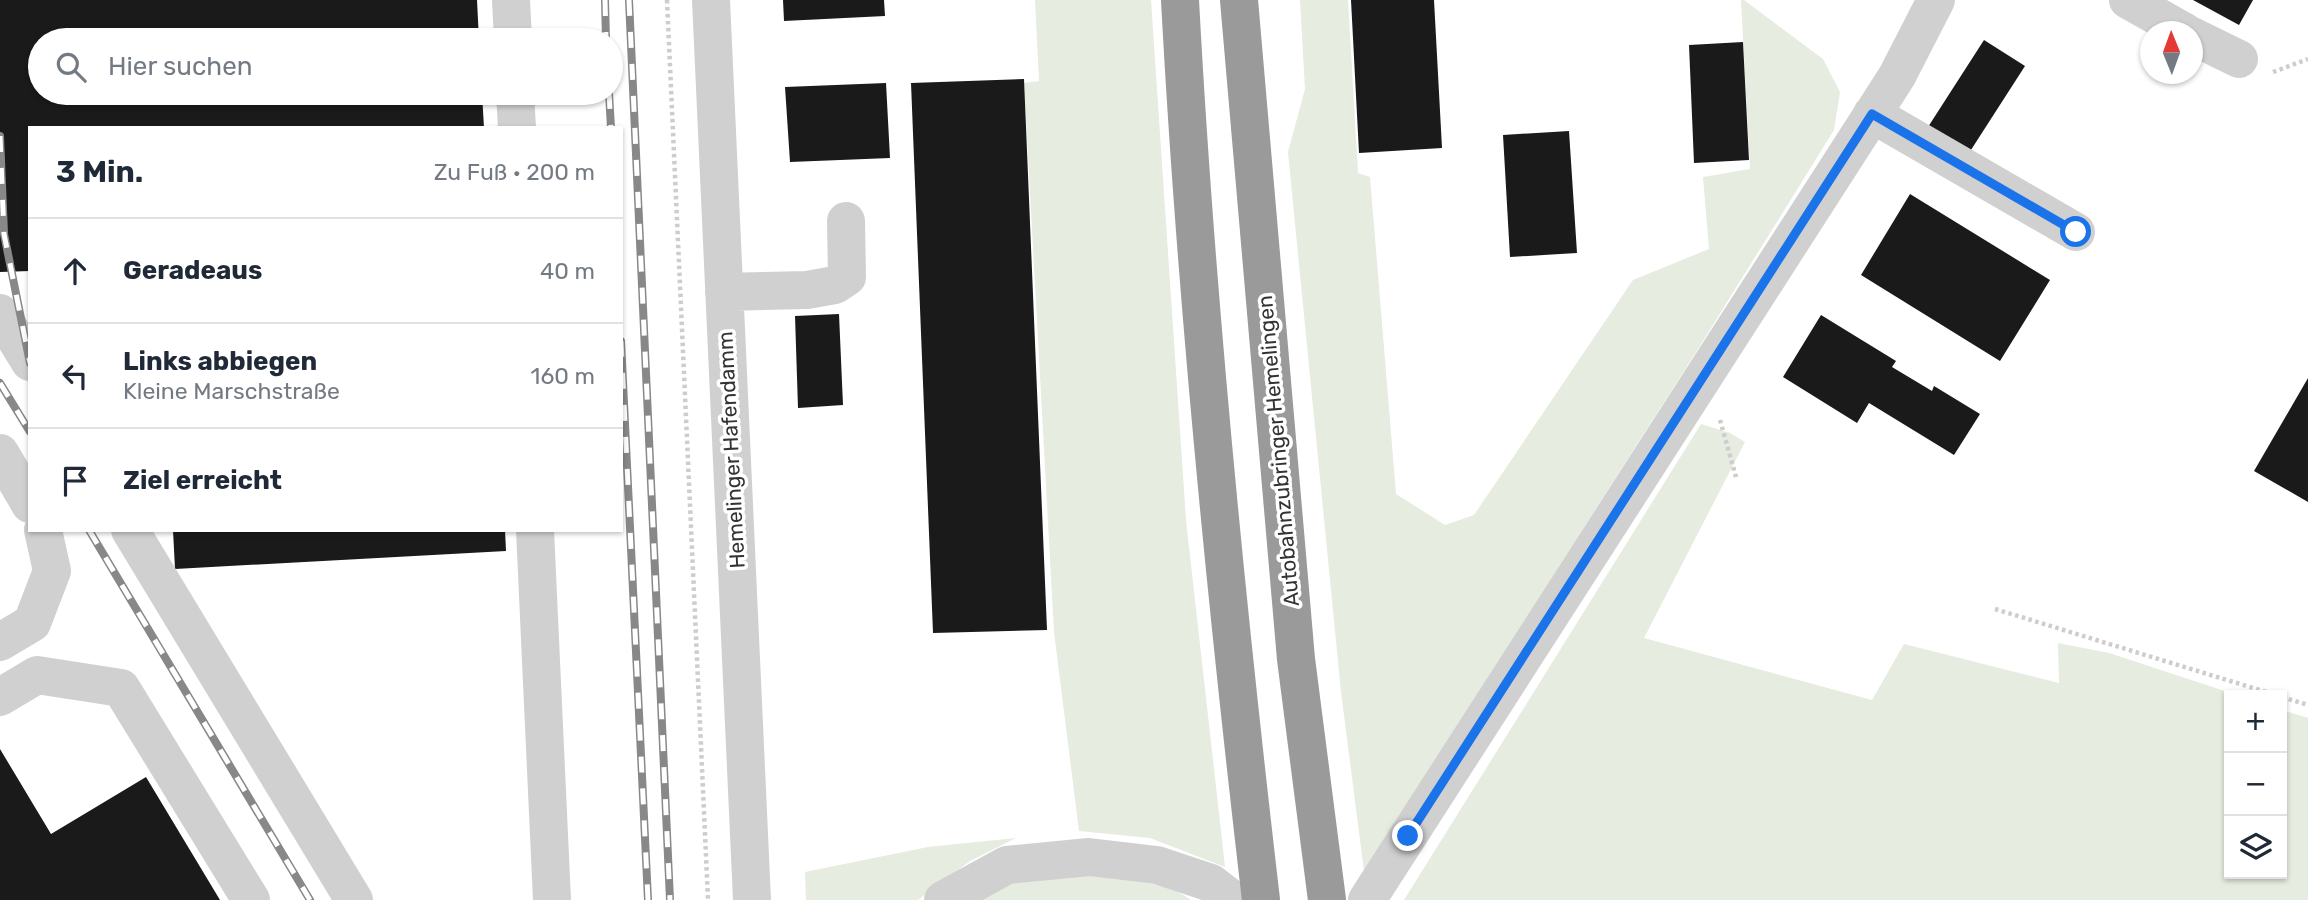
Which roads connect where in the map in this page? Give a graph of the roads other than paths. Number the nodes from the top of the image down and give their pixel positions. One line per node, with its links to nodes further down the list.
1 (511, 0): 8 (street)
2 (710, 0): 16 (street, Hemelinger Hafendamm)
3 (1180, 0): 32 (highway)
4 (1239, 0): 33 (highway, Autobahnzubringer Hemelingen)
5 (1936, 0): 12 (street)
6 (2128, 0): 7 (street)
7 (2165, 21)
8 (512, 28)
9 (2203, 41): 10 (street)
10 (2239, 60)
11 (516, 105): 13 (street)
12 (1872, 114): 15 (street); 34 (street)
13 (517, 126)
14 (846, 221): 16 (street)
15 (2076, 232)
16 (724, 292): 29 (street, Hemelinger Hafendamm)
17 (0, 313): 18 (street)
18 (28, 359)
19 (0, 453): 20 (street)
20 (28, 501)
21 (43, 532): 24 (street)
22 (131, 532): 27 (street)
23 (535, 532): 28 (street)
24 (0, 642)
25 (0, 697): 26 (street)
26 (251, 900)
27 (354, 900)
28 (552, 900)
29 (752, 900)
30 (943, 900): 31 (street)
31 (1233, 900)
32 (1261, 900)
33 (1327, 900)
34 (1367, 900)

